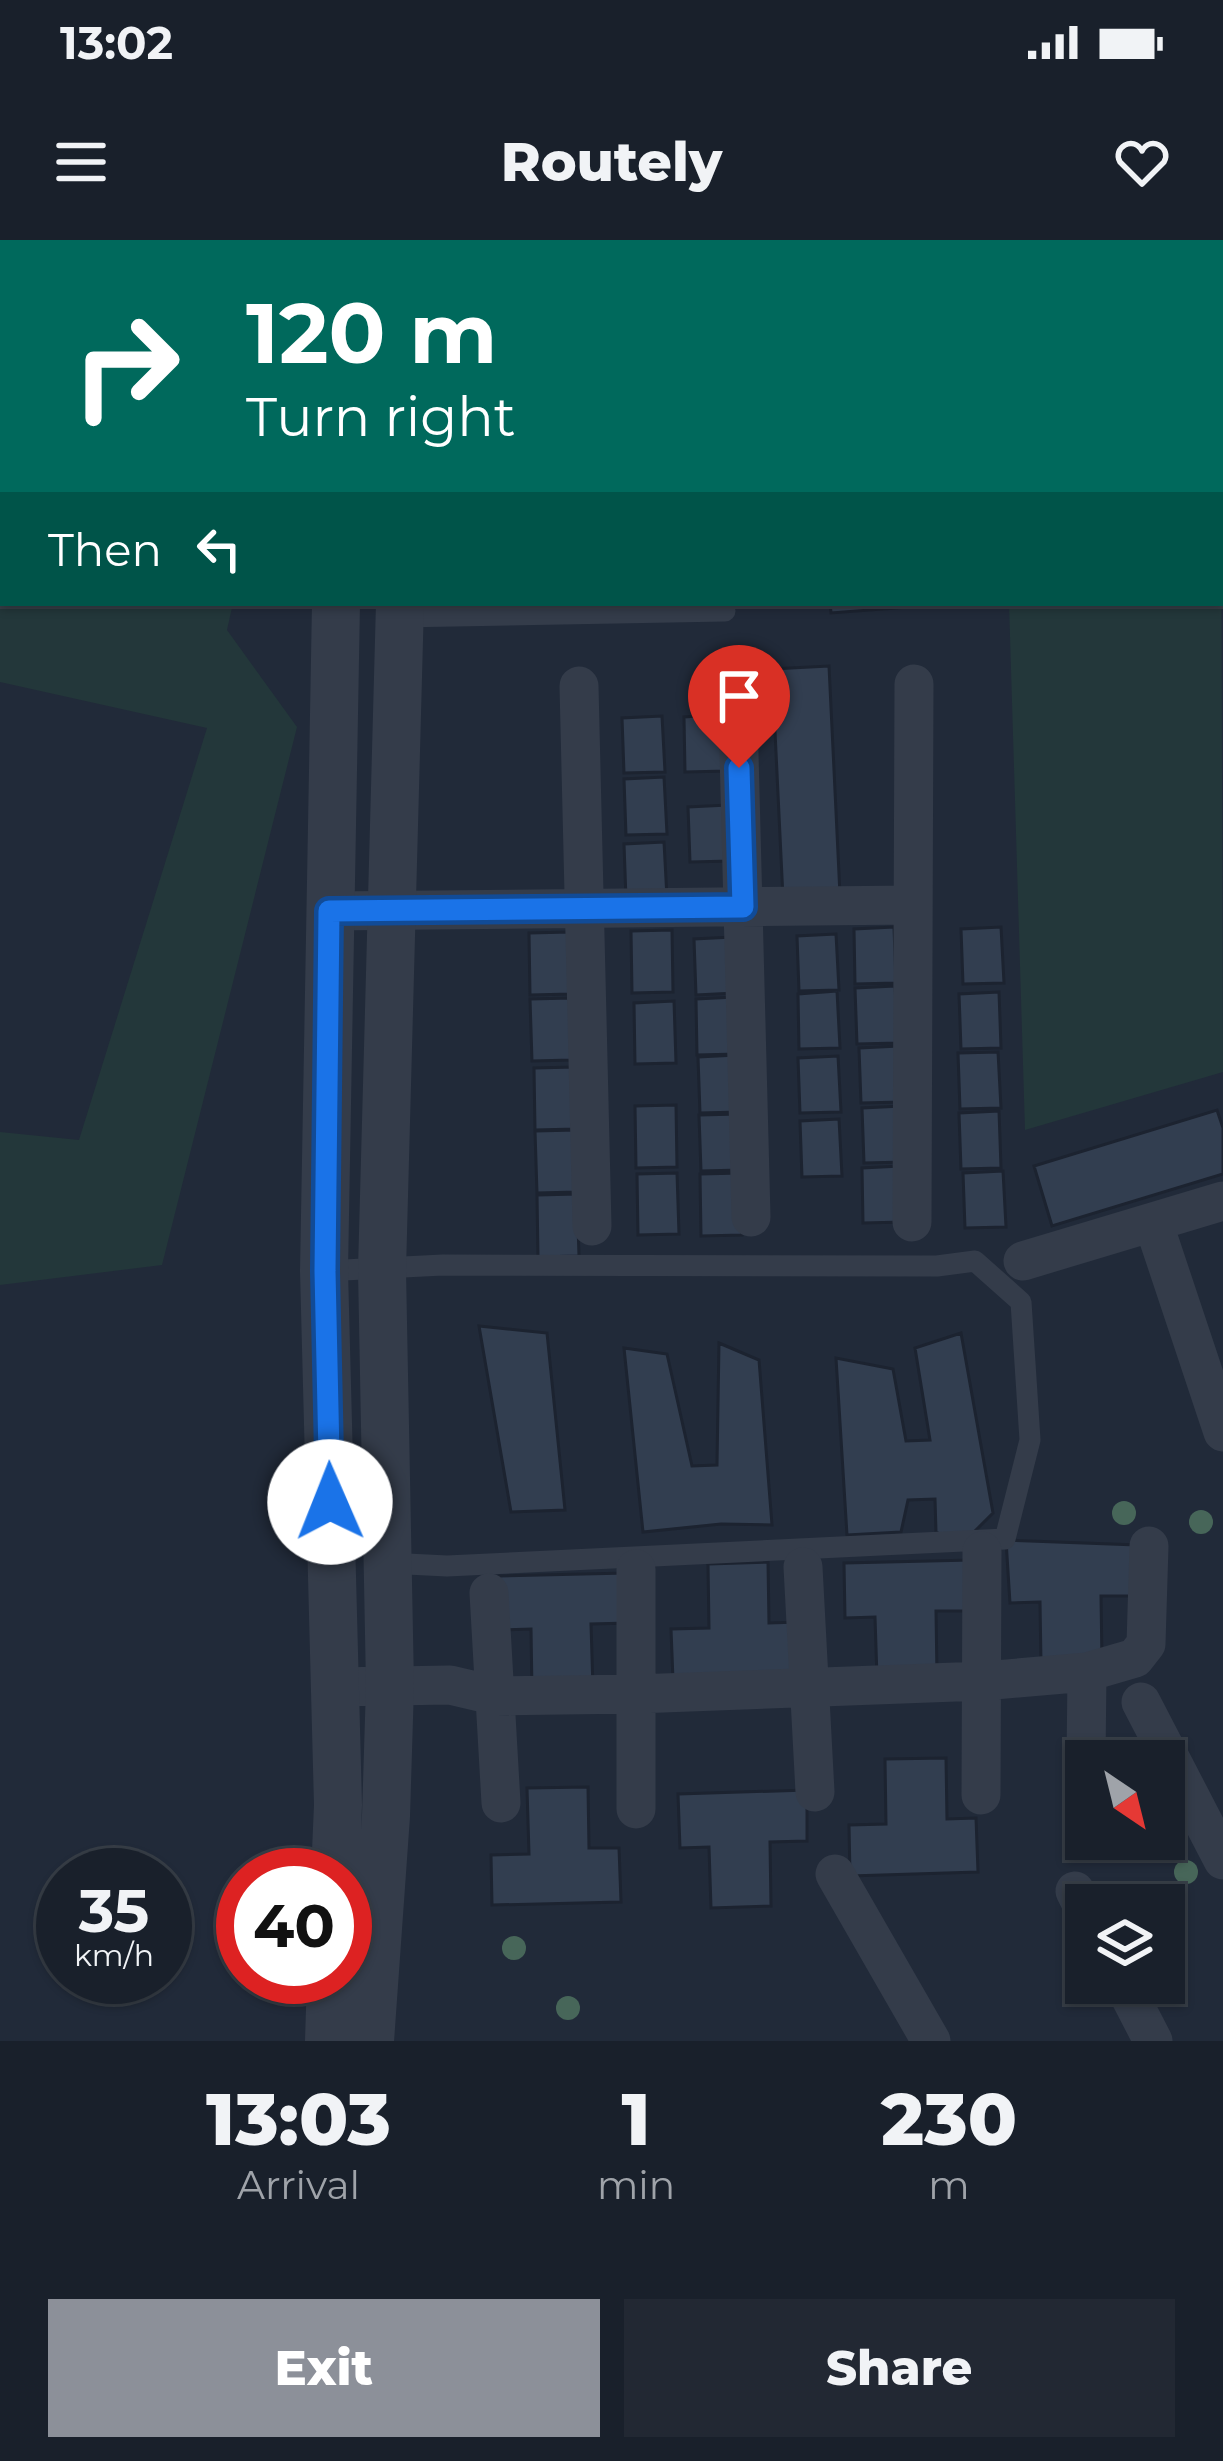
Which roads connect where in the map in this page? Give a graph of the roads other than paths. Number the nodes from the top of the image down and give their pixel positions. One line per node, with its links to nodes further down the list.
1 (336, 606): 11 (street)
2 (399, 610): 3 (lane); 10 (street)
3 (725, 611)
4 (737, 676): 8 (street)
5 (914, 684): 7 (street)
6 (579, 686): 9 (street)
7 (913, 905): 8 (street); 14 (street)
8 (743, 907): 9 (street); 13 (street)
9 (584, 908): 10 (street); 16 (street)
10 (390, 910): 11 (street); 18 (street)
11 (329, 911): 19 (street)
12 (1223, 1201): 15 (street)
13 (752, 1216)
14 (912, 1222)
15 (1153, 1222): 17 (street); 20 (street)
16 (592, 1226)
17 (1023, 1261)
18 (382, 1270): 19 (lane); 23 (street); 23 (lane)
19 (325, 1271): 31 (street)
20 (1223, 1432)
21 (1149, 1546): 27 (street)
22 (982, 1551): 28 (street)
23 (386, 1564): 29 (street)
24 (803, 1567): 30 (street)
25 (636, 1568): 32 (street)
26 (489, 1593): 33 (street)
27 (1087, 1672): 28 (street); 35 (street)
28 (983, 1681): 30 (street); 37 (street)
29 (389, 1686): 31 (street); 33 (street); 46 (street)
30 (808, 1686): 32 (street); 36 (street)
31 (334, 1687): 40 (street)
32 (636, 1694): 33 (street); 39 (street)
33 (497, 1696): 38 (street)
34 (1141, 1702): 41 (street)
35 (1087, 1740)
36 (815, 1792)
37 (981, 1795)
38 (501, 1803)
39 (636, 1808)
40 (336, 1848)
41 (1223, 1860)
42 (835, 1874): 47 (street)
43 (330, 2004): 45 (street)
44 (1134, 2004): 48 (street)
45 (329, 2041)
46 (370, 2041)
47 (931, 2041)
48 (1153, 2041)

